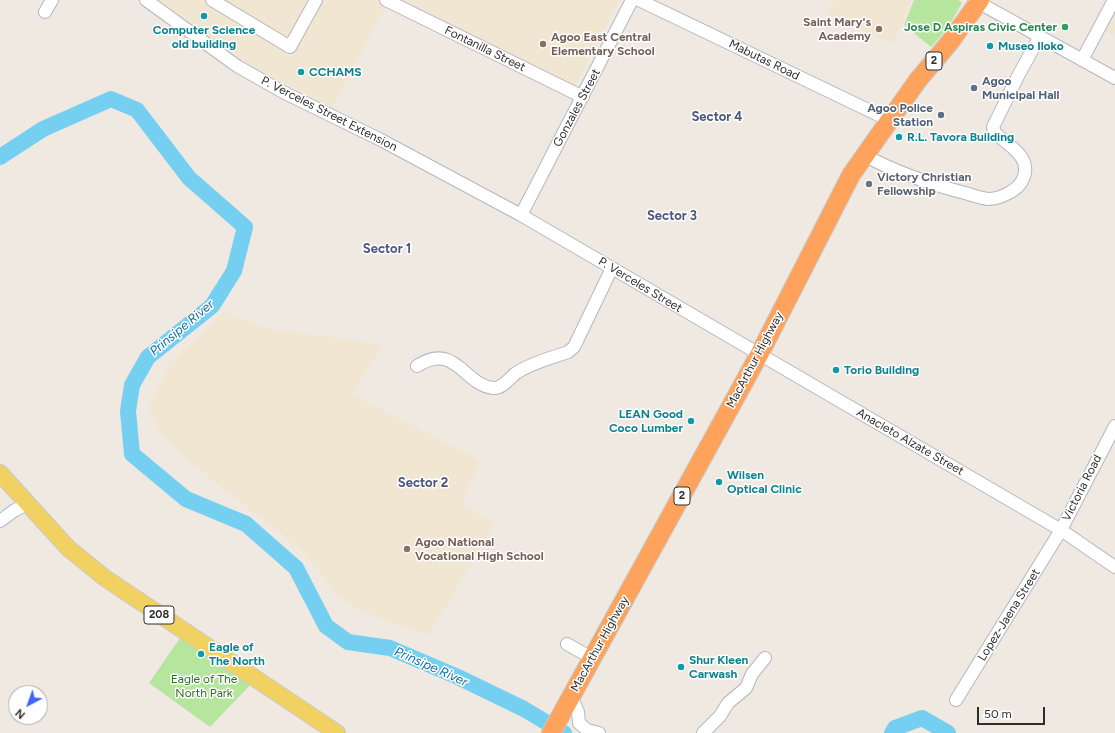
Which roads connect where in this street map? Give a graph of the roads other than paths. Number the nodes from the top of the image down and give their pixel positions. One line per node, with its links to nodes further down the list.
1 (52, 0): 10 (street)
2 (146, 0): 17 (street, P. Verceles Street Extension)
3 (212, 0): 4 (street)
4 (316, 0)
5 (386, 0): 14 (street, Fontanilla Street)
6 (632, 0): 14 (street, Gonzales Street)
7 (639, 0): 15 (street, Mabutas Road)
8 (1114, 0): 12 (street)
9 (978, 1): 11 (street); 15 (highway, MacArthur Highway / 2)
10 (45, 12)
11 (1040, 36): 12 (street); 16 (street)
12 (1082, 60): 13 (street)
13 (1115, 78)
14 (583, 97): 17 (street, Gonzales Street)
15 (889, 120): 16 (highway, MacArthur Highway / 2)
16 (864, 155): 19 (highway, MacArthur Highway / 2)
17 (521, 215): 18 (street, P. Verceles Street)
18 (612, 268): 19 (street, P. Verceles Street); 20 (street)
19 (759, 355): 25 (street, Anacleto Alzate Street); 28 (highway, MacArthur Highway / 2)
20 (417, 366)
21 (1115, 426): 25 (street, Victoria Road)
22 (0, 473): 23 (main road, 208)
23 (28, 504): 24 (street); 32 (main road, 208)
24 (0, 522)
25 (1061, 530): 26 (street, Anacleto Alzate Street); 30 (street, Lopez-Jaena Street)
26 (1115, 567)
27 (567, 644): 28 (street)
28 (592, 658): 31 (highway, MacArthur Highway / 2)
29 (765, 658): 35 (street)
30 (956, 700)
31 (568, 702): 33 (highway, MacArthur Highway / 2); 34 (street)
32 (337, 733)
33 (551, 733)
34 (599, 733)
35 (703, 733)

